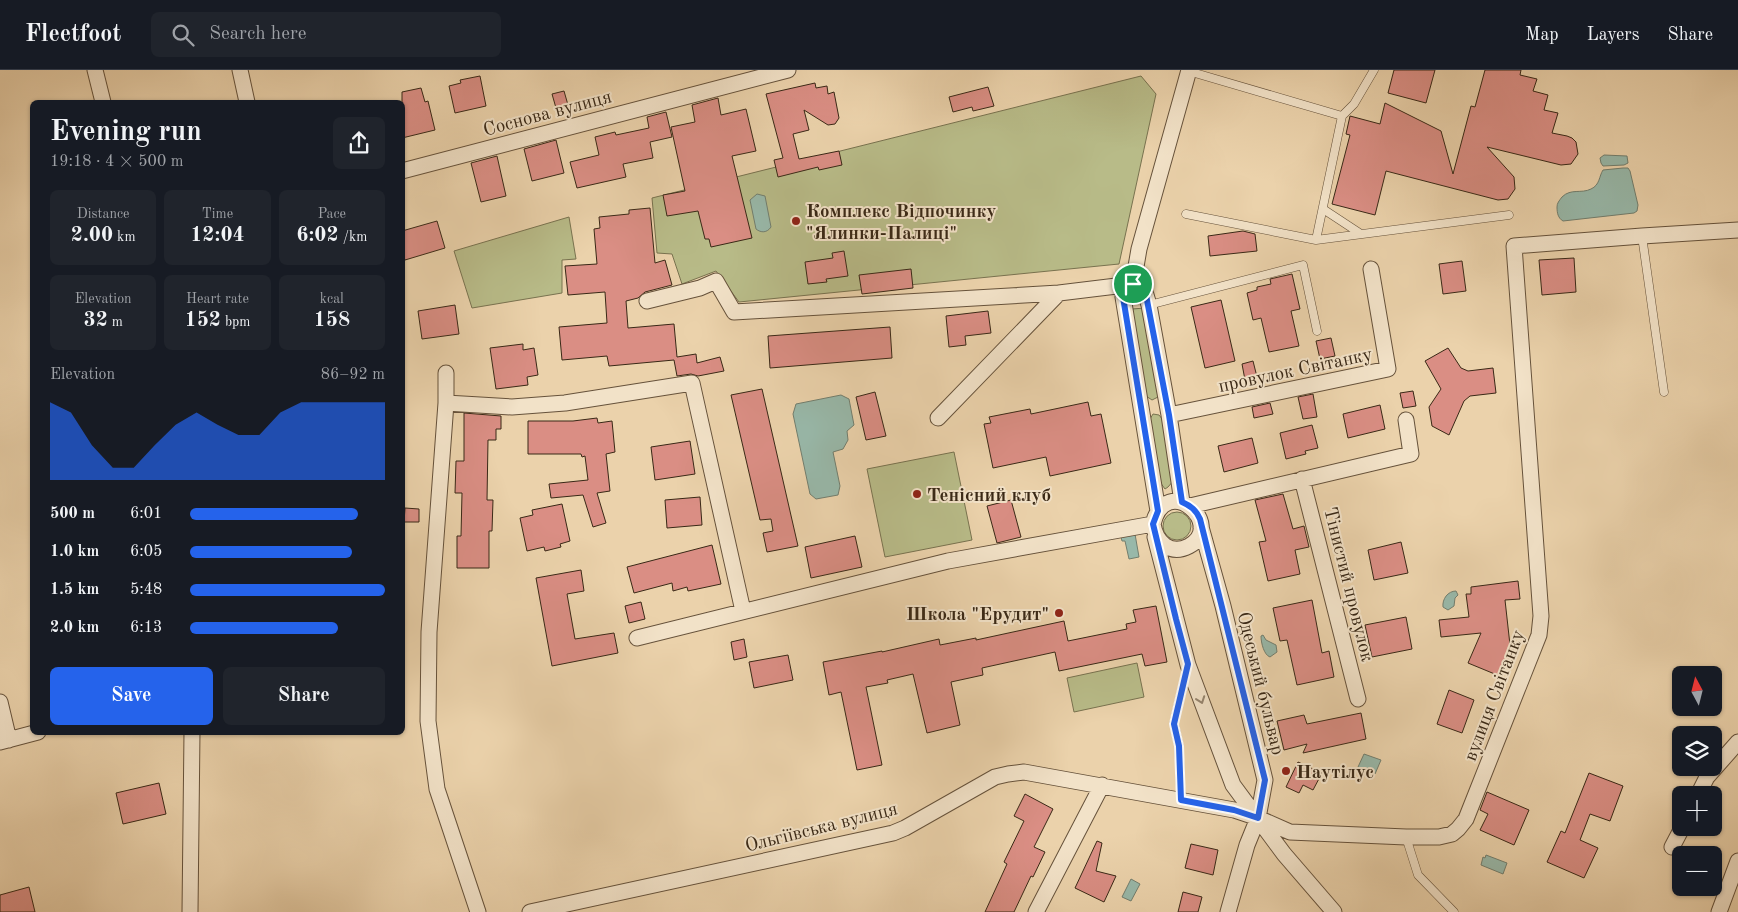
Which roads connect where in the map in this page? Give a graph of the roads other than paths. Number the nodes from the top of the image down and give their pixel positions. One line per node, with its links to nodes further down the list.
1 (94, 70): 6 (street)
2 (240, 70): 7 (street)
3 (788, 70): 9 (street, Соснова вулиця)
4 (1188, 70): 8 (lane); 18 (street)
5 (1374, 70): 8 (lane)
6 (102, 100)
7 (247, 100)
8 (1342, 116): 10 (lane)
9 (405, 169)
10 (1324, 209): 14 (lane); 16 (lane)
11 (1186, 214): 16 (lane)
12 (1509, 215): 14 (lane)
13 (1738, 230): 15 (street)
14 (1361, 234): 16 (lane)
15 (1642, 236): 24 (lane); 46 (street, вулиця Світанку)
16 (1316, 240)
17 (1371, 269): 26 (street, провулок Світанку)
18 (1133, 284): 19 (street); 21 (street, Одеський бульвар); 31 (street)
19 (1059, 293): 20 (street); 27 (street)
20 (647, 301)
21 (1148, 305): 22 (lane); 26 (street, Одеський бульвар)
22 (1317, 331)
23 (446, 373): 25 (street)
24 (1664, 392)
25 (446, 403): 33 (street); 49 (street)
26 (1169, 415): 30 (street, Одеський бульвар)
27 (938, 418)
28 (1406, 420): 29 (street)
29 (1302, 480): 30 (street); 36 (street, Тінистий провулок)
30 (1181, 503): 31 (street); 32 (street, Одеський бульвар)
31 (1157, 529): 32 (street); 33 (street); 35 (street)
32 (1200, 531): 45 (street, Одеський бульвар)
33 (743, 611): 34 (street)
34 (637, 638)
35 (1188, 664): 44 (lane); 45 (street, one-way to 45)
36 (1358, 699)
37 (0, 702): 40 (street)
38 (30, 734): 40 (street)
39 (192, 735): 48 (street)
40 (4, 741)
41 (1738, 742): 43 (street)
42 (1102, 785): 44 (street, Ольгіївська вулиця); 50 (street, Ольгіївська вулиця); 51 (street)
43 (1702, 786)
44 (1181, 800): 45 (street, Ольгіївська вулиця)
45 (1258, 818): 46 (street, вулиця Світанку); 52 (street, Одеський бульвар); 53 (street)
46 (1406, 837): 54 (lane)
47 (1738, 862): 55 (street)
48 (190, 912)
49 (478, 912)
50 (530, 912)
51 (1036, 912)
52 (1228, 912)
53 (1334, 912)
54 (1454, 912)
55 (1719, 912)

